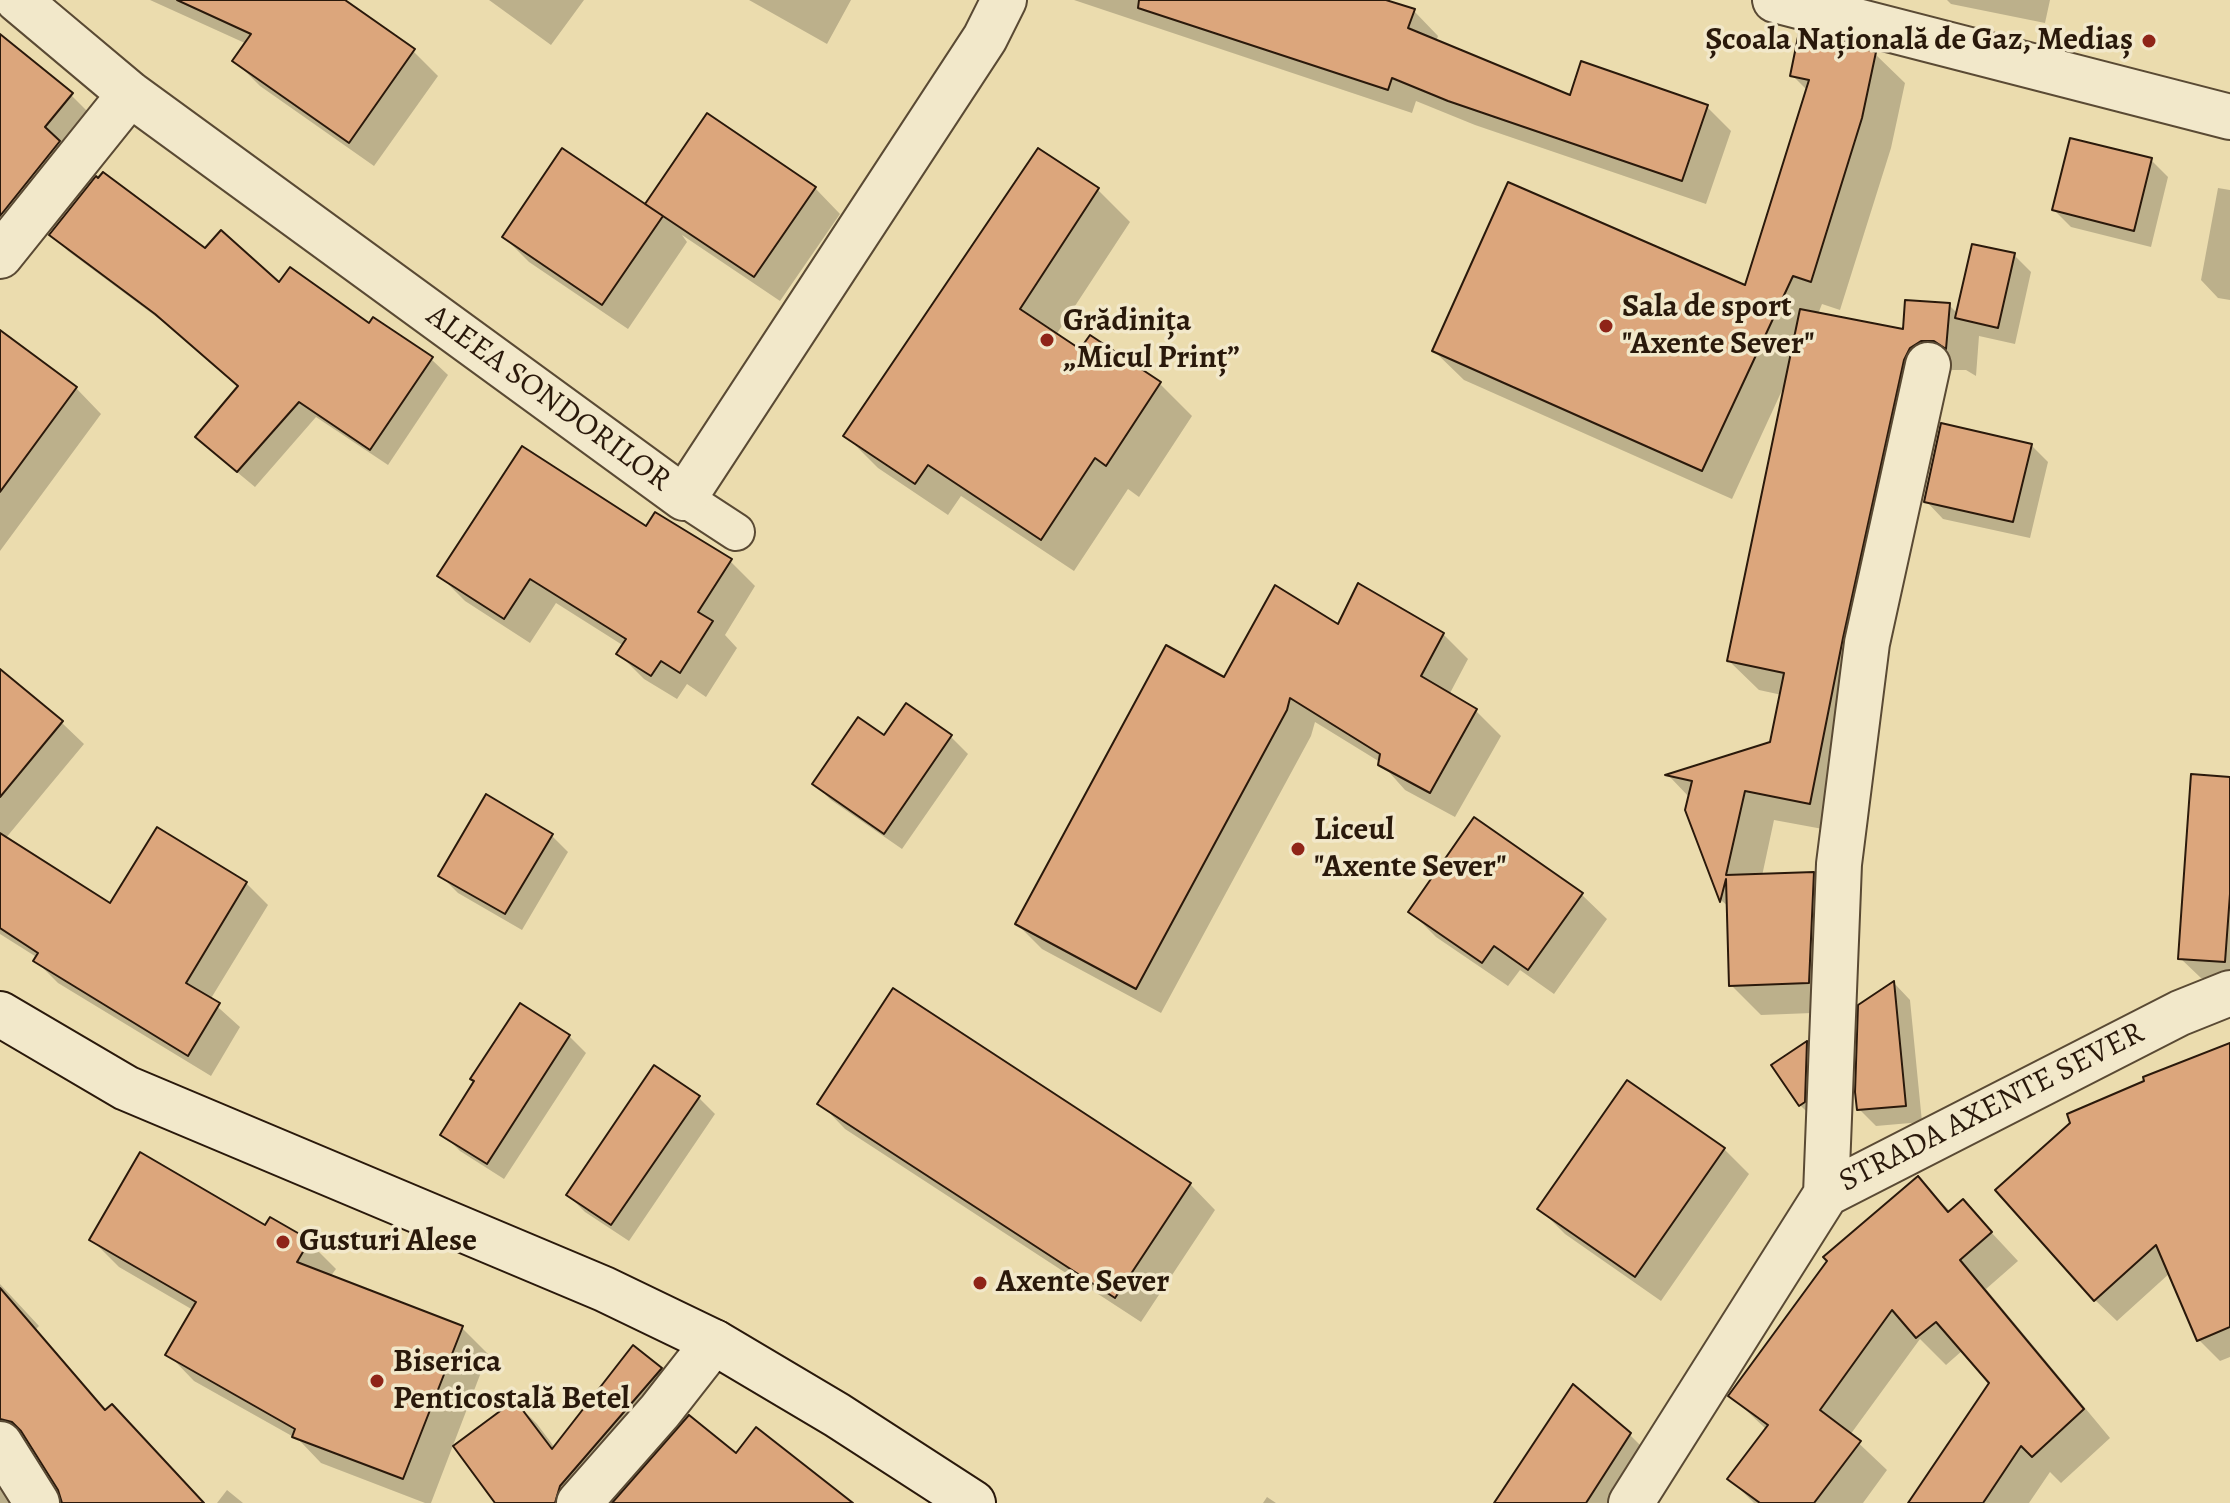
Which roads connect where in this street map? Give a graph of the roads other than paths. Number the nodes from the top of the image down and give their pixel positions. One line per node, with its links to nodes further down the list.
1 (18, 0): 4 (street, ALEEA SONDORILOR)
2 (1004, 0): 8 (street, ALEEA SONDORILOR)
3 (1775, 0): 5 (street)
4 (130, 94): 6 (street); 8 (street, ALEEA SONDORILOR)
5 (2230, 117)
6 (0, 256)
7 (1928, 365): 12 (street)
8 (684, 498): 9 (street)
9 (736, 532)
10 (2230, 993): 12 (street, STRADA AXENTE SEVER)
11 (0, 1014): 13 (street)
12 (1826, 1194): 18 (street, STRADA AXENTE SEVER)
13 (714, 1342): 16 (street); 17 (street)
14 (0, 1444): 15 (street)
15 (37, 1503)
16 (579, 1503)
17 (973, 1503)
18 (1631, 1503)

